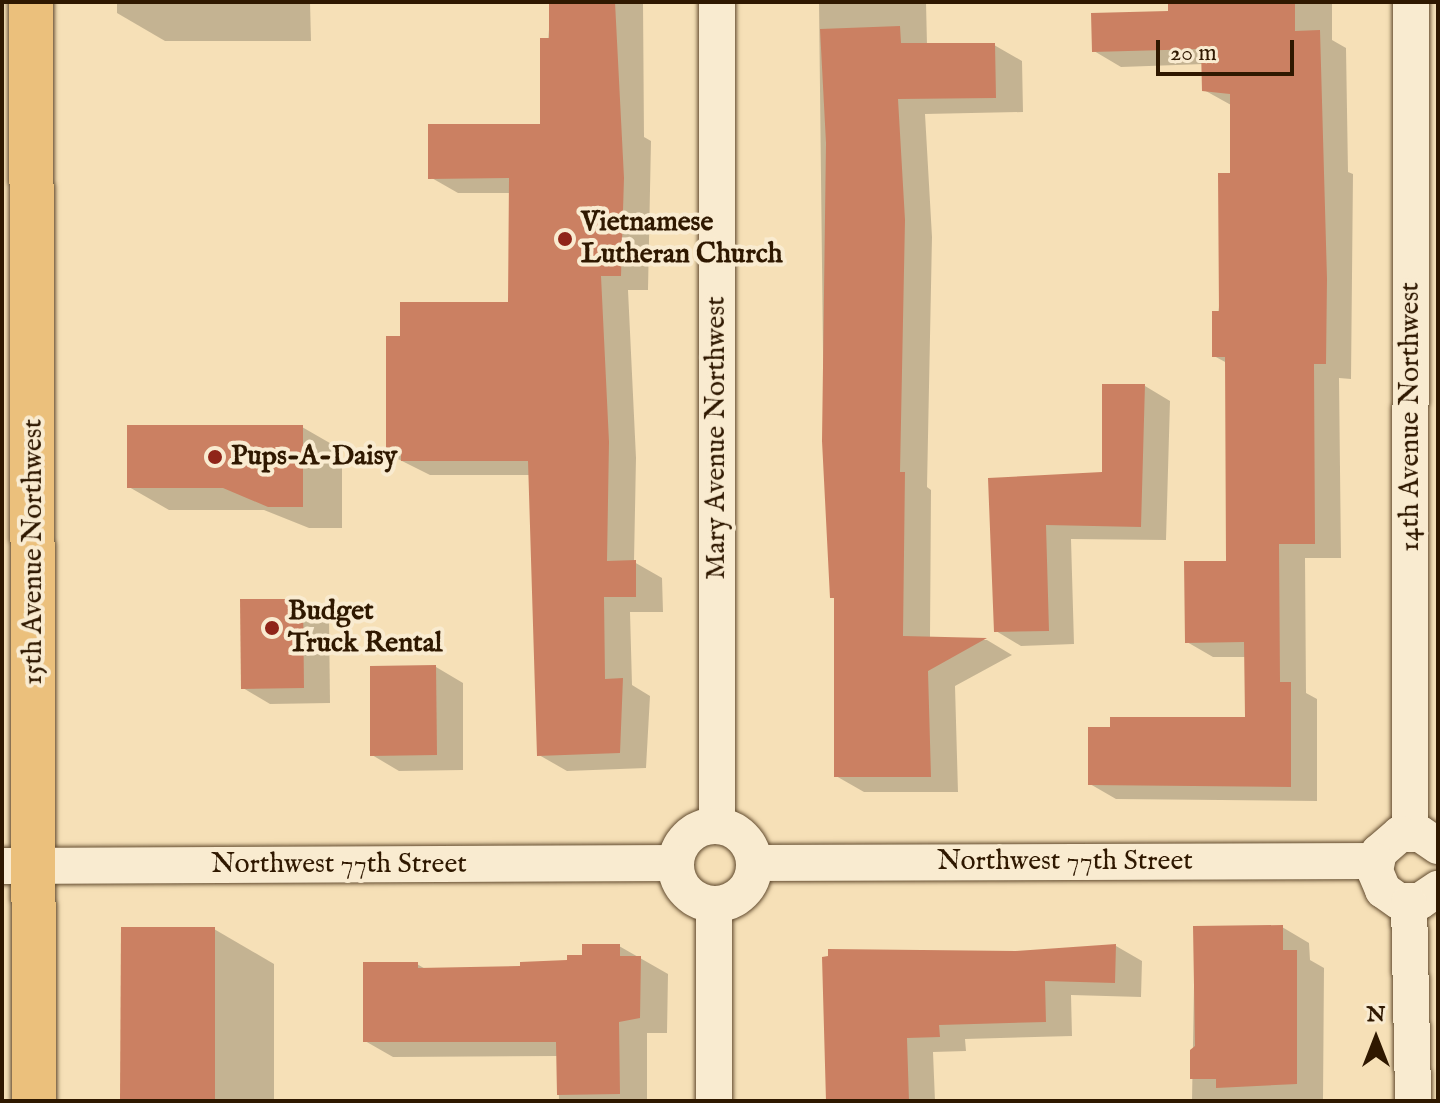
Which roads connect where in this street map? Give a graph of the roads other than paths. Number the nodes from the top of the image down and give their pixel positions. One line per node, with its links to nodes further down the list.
1 (31, 2): 9 (main road, 15th Avenue Northwest)
2 (717, 2): 4 (street, Mary Avenue Northwest)
3 (1411, 2): 5 (street, 14th Avenue Northwest)
4 (717, 826): 7 (street); 8 (street)
5 (1424, 839): 6 (street)
6 (1376, 861): 8 (street, Northwest 77th Street); 10 (street)
7 (676, 863): 9 (street, Northwest 77th Street); 11 (street)
8 (754, 863): 11 (street)
9 (19, 866): 12 (main road, 15th Avenue Northwest)
10 (1424, 896): 14 (street)
11 (714, 904): 13 (street)
12 (34, 1101)
13 (714, 1101)
14 (1413, 1101)

